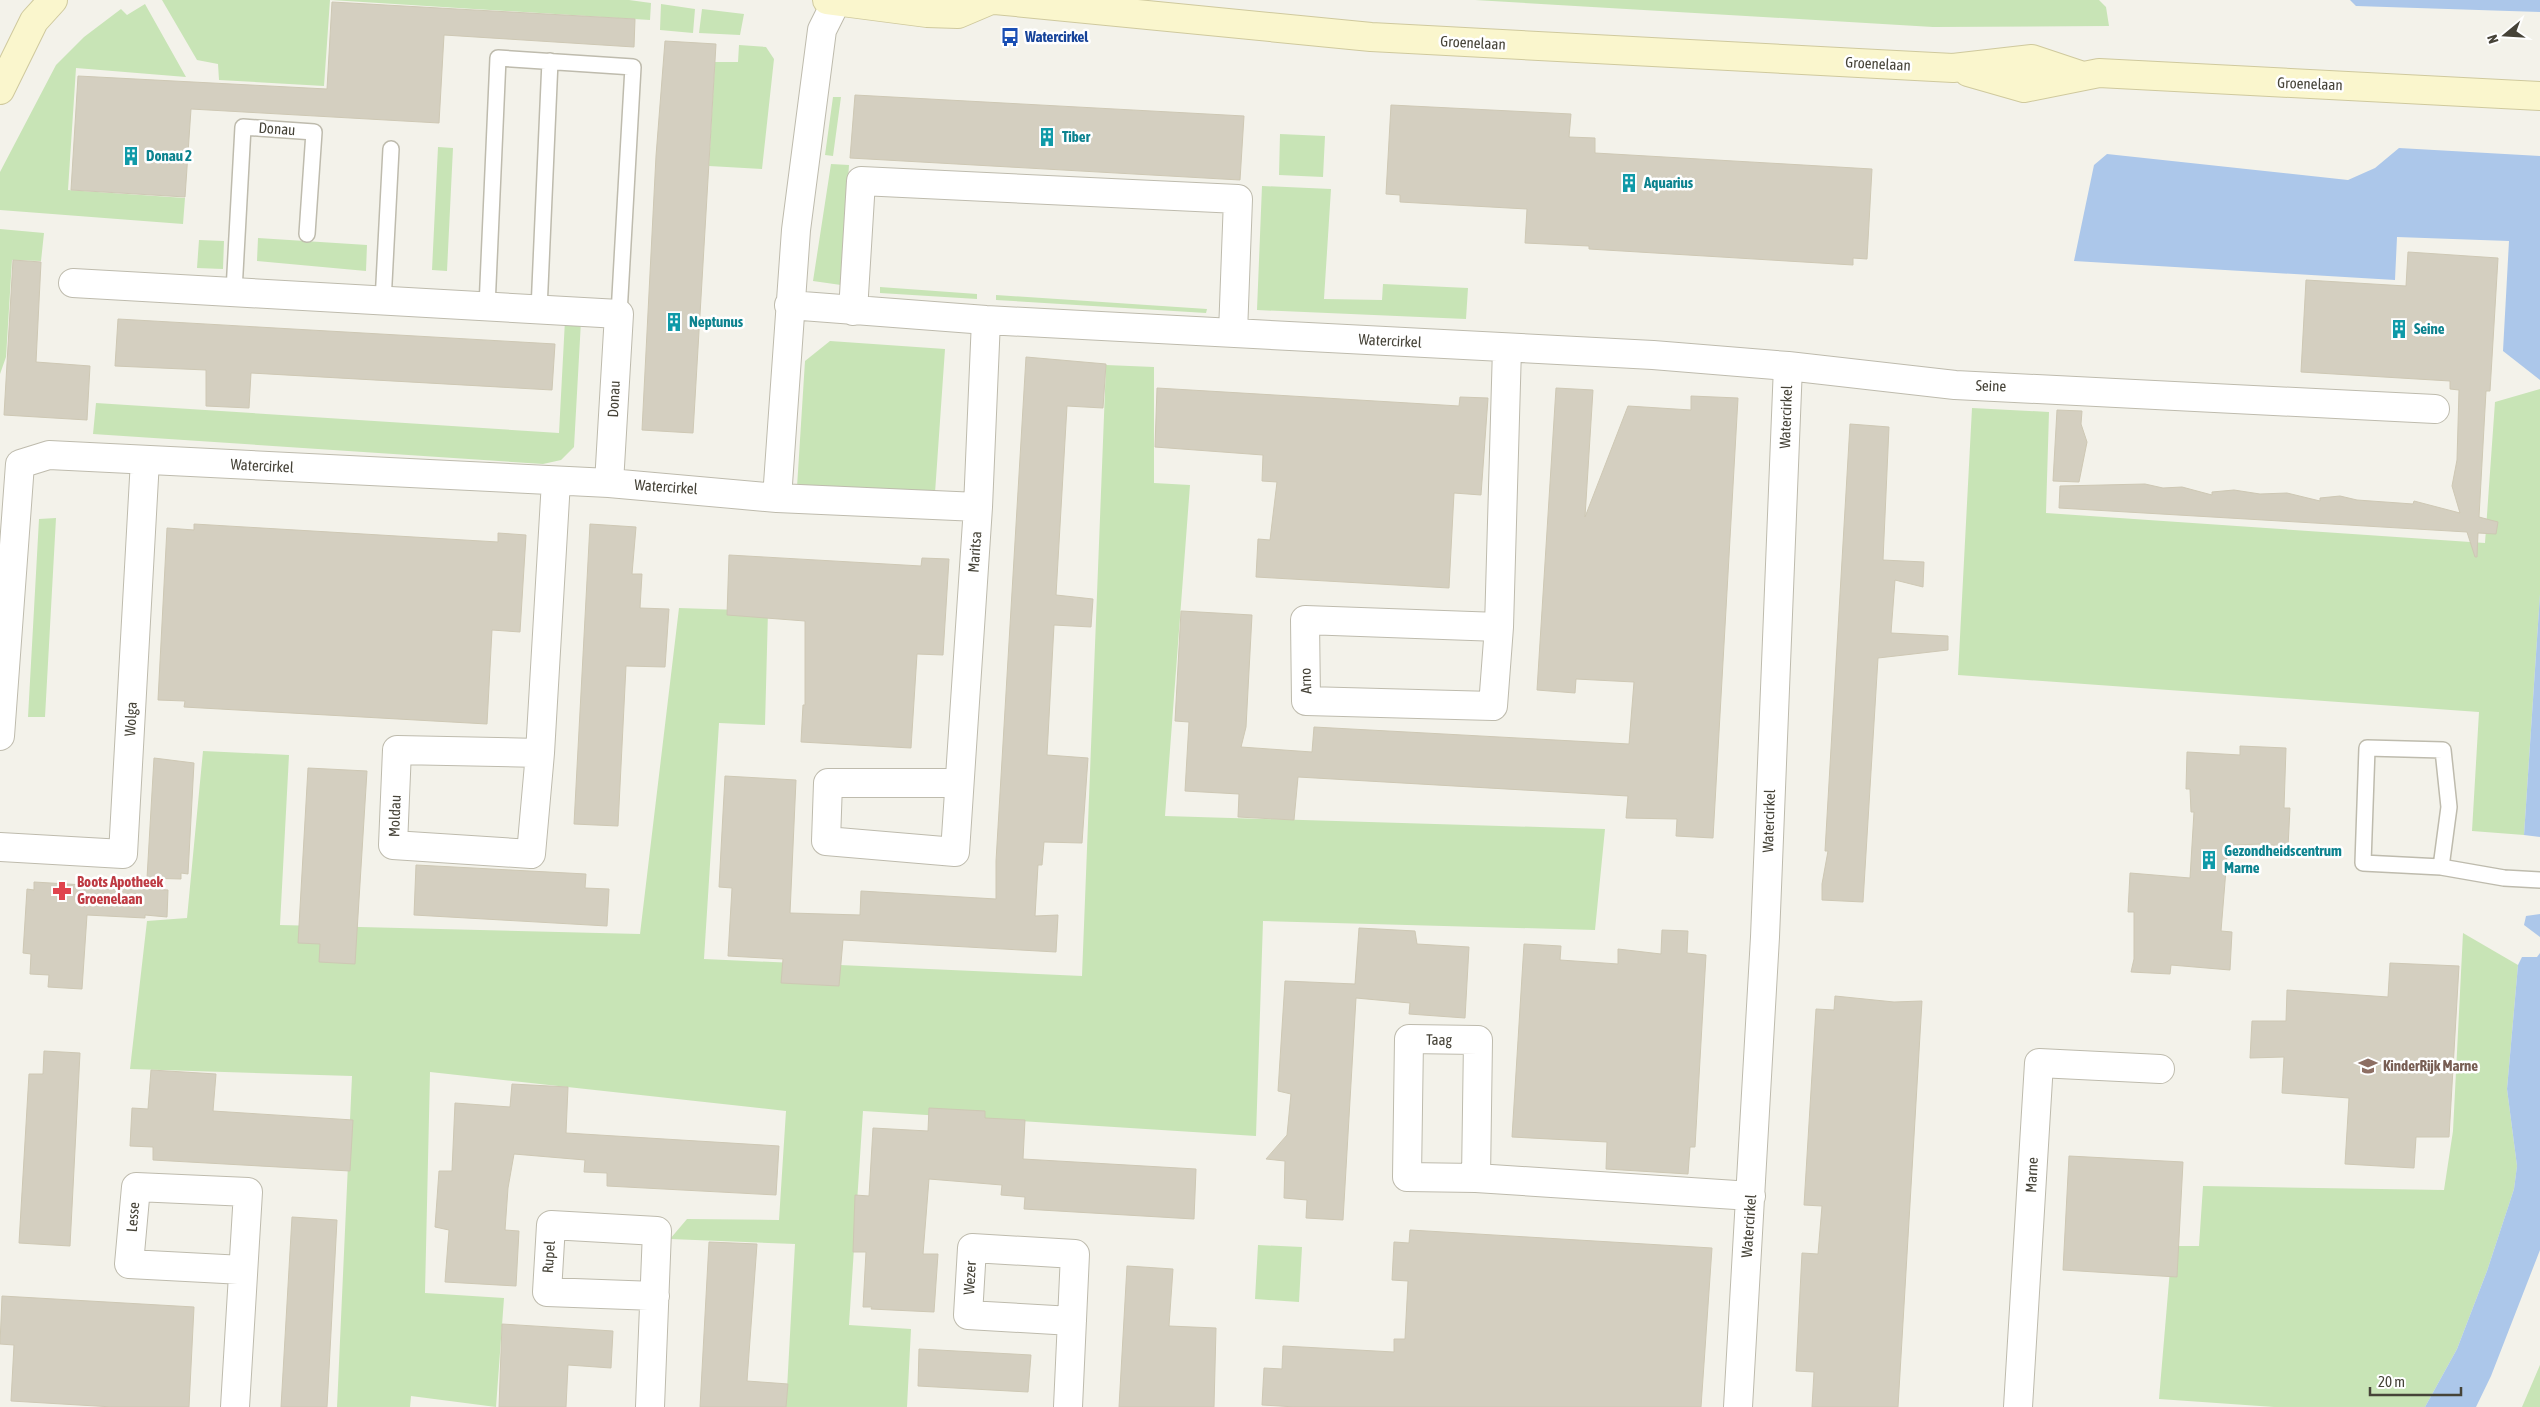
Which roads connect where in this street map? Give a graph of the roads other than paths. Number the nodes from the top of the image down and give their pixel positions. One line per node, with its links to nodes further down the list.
1 (53, 0): 6 (street)
2 (833, 0): 3 (street); 13 (street)
3 (992, 0)
4 (995, 0): 7 (street, Groenelaan)
5 (550, 61): 14 (lane, Donau); 15 (lane); 17 (lane, Donau)
6 (0, 90)
7 (2540, 96)
8 (391, 149): 12 (lane)
9 (307, 234): 11 (lane, Donau)
10 (73, 283): 11 (street)
11 (234, 291): 12 (street)
12 (382, 302): 14 (street)
13 (789, 305): 16 (street, Watercirkel); 26 (street)
14 (487, 306): 15 (street)
15 (539, 310): 17 (street)
16 (853, 311): 18 (street, Watercirkel); 19 (street)
17 (619, 314): 25 (street, Donau)
18 (986, 320): 19 (street, Watercirkel); 27 (street, Maritsa)
19 (1232, 333): 20 (street, Watercirkel)
20 (1507, 348): 21 (street, Watercirkel); 28 (street, Arno)
21 (1788, 366): 22 (street, Seine); 37 (street, Watercirkel)
22 (2435, 410)
23 (145, 460): 24 (street, Watercirkel); 29 (street, Watercirkel); 32 (street, Wolga)
24 (556, 481): 25 (street, Watercirkel); 30 (street, Moldau)
25 (610, 483): 26 (street, Watercirkel)
26 (777, 498): 27 (street, Watercirkel)
27 (978, 507): 31 (street, Maritsa)
28 (1499, 627): 28 (street, Arno)
29 (0, 736)
30 (540, 753): 30 (street, Moldau)
31 (959, 783): 31 (street, Maritsa)
32 (0, 847)
33 (2441, 867): 33 (lane); 34 (lane)
34 (2540, 880)
35 (2160, 1069): 45 (street, Marne)
36 (1476, 1178): 36 (street, Taag); 37 (street, Taag)
37 (1751, 1196): 44 (street, Watercirkel)
38 (243, 1270): 38 (street, Lesse); 41 (street, Lesse)
39 (655, 1296): 39 (street, Rupel); 42 (street, Rupel)
40 (1072, 1321): 43 (street)
41 (235, 1407)
42 (650, 1407)
43 (1068, 1407)
44 (1738, 1407)
45 (2018, 1407)

